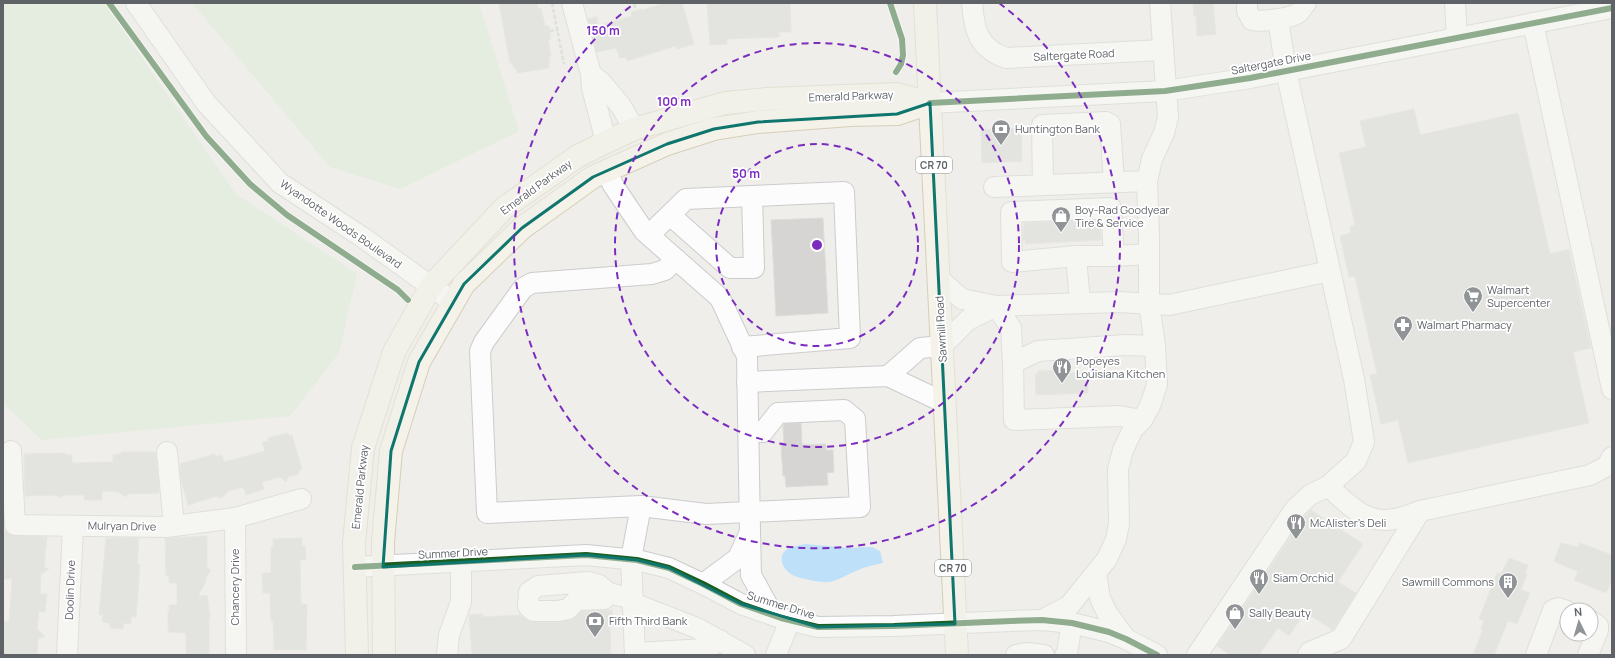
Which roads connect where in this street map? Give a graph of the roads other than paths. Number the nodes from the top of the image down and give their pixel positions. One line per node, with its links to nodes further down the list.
1 (136, 3): 34 (street, Wyandotte Woods Boulevard)
2 (572, 3): 15 (street)
3 (925, 3): 17 (main road, Sawmill Road / CR 70)
4 (972, 3): 13 (street, Saltergate Road)
5 (1160, 3): 13 (street)
6 (1247, 3): 10 (street)
7 (1306, 3): 10 (street)
8 (1455, 3): 12 (street)
9 (1612, 8): 11 (street, Saltergate Drive)
10 (1278, 19): 14 (street)
11 (1533, 23): 12 (street, Saltergate Drive); 45 (street)
12 (1456, 38): 14 (street, Saltergate Drive)
13 (1162, 50): 16 (street)
14 (1286, 71): 16 (street, Saltergate Drive); 32 (street)
15 (591, 74): 18 (street); 19 (street)
16 (1165, 91): 17 (street, Saltergate Drive); 21 (street)
17 (930, 103): 18 (main road, Emerald Parkway); 20 (main road, Emerald Parkway); 33 (main road, Sawmill Road / CR 70)
18 (634, 129): 19 (main road, Emerald Parkway)
19 (606, 142): 34 (main road, Emerald Parkway)
20 (607, 171): 27 (street); 35 (main road, Emerald Parkway)
21 (1147, 180): 22 (street); 28 (street)
22 (1114, 182): 23 (street); 23 (street)
23 (1043, 185): 24 (street)
24 (994, 187)
25 (752, 196): 26 (street); 26 (street); 41 (street)
26 (670, 215): 27 (street)
27 (649, 236): 31 (street)
28 (1149, 254): 30 (street); 37 (street)
29 (1076, 256): 30 (street); 30 (street); 36 (street)
30 (1114, 256)
31 (676, 259): 41 (street); 54 (street)
32 (1330, 271): 37 (street); 52 (street)
33 (939, 278): 38 (street); 39 (main road, Sawmill Road / CR 70)
34 (431, 286): 35 (street, Wyandotte Woods Boulevard); 62 (main road, Emerald Parkway)
35 (453, 302): 63 (main road, Emerald Parkway)
36 (1080, 303): 37 (street); 38 (street)
37 (1149, 303): 40 (street)
38 (996, 306): 39 (street); 42 (street)
39 (942, 346): 43 (street); 46 (main road, Sawmill Road / CR 70)
40 (1155, 346): 42 (street); 47 (street)
41 (742, 347): 44 (street)
42 (1013, 363): 47 (street)
43 (888, 376): 44 (street); 46 (street)
44 (747, 382): 48 (street)
45 (1612, 389)
46 (945, 402): 72 (main road, Sawmill Road / CR 70)
47 (1142, 420): 64 (street)
48 (748, 431): 57 (street); 57 (street)
49 (11, 451): 58 (street, Mulryan Drive)
50 (167, 452): 59 (street)
51 (1612, 457): 55 (street)
52 (1328, 486): 55 (street); 89 (street)
53 (301, 499): 56 (street, Mulryan Drive)
54 (641, 506): 57 (street); 60 (street)
55 (1420, 511): 90 (street)
56 (235, 518): 59 (street, Mulryan Drive); 77 (street, Chancery Drive)
57 (750, 522): 65 (street); 69 (street)
58 (73, 526): 59 (street, Mulryan Drive); 80 (street, Doolin Drive)
59 (174, 526)
60 (631, 559): 61 (street, Summer Drive); 65 (street, Summer Drive); 67 (street)
61 (461, 562): 63 (street, Summer Drive); 83 (street)
62 (355, 567): 63 (street, Summer Drive); 81 (main road, Emerald Parkway)
63 (383, 567): 82 (main road, Emerald Parkway)
64 (1096, 574): 70 (street); 73 (street)
65 (703, 584): 69 (street, Summer Drive)
66 (609, 593): 67 (street)
67 (633, 601): 74 (street); 78 (street)
68 (1559, 608): 91 (street)
69 (781, 618): 72 (street, Summer Drive); 85 (street)
70 (1042, 620): 71 (street, Summer Drive); 72 (street, Summer Drive)
71 (1072, 623): 73 (street, Summer Drive); 76 (street)
72 (955, 624): 86 (main road, Sawmill Road / CR 70)
73 (1126, 639): 79 (street, Summer Drive)
74 (720, 640): 78 (street); 84 (street)
75 (1593, 642): 92 (street)
76 (1070, 651)
77 (241, 654)
78 (635, 654)
79 (1152, 654)
80 (67, 655)
81 (357, 655)
82 (384, 655)
83 (447, 655)
84 (745, 655)
85 (776, 655)
86 (957, 655)
87 (1016, 655): 88 (street)
88 (1044, 655)
89 (1197, 655)
90 (1308, 655)
91 (1536, 655)
92 (1588, 655)

